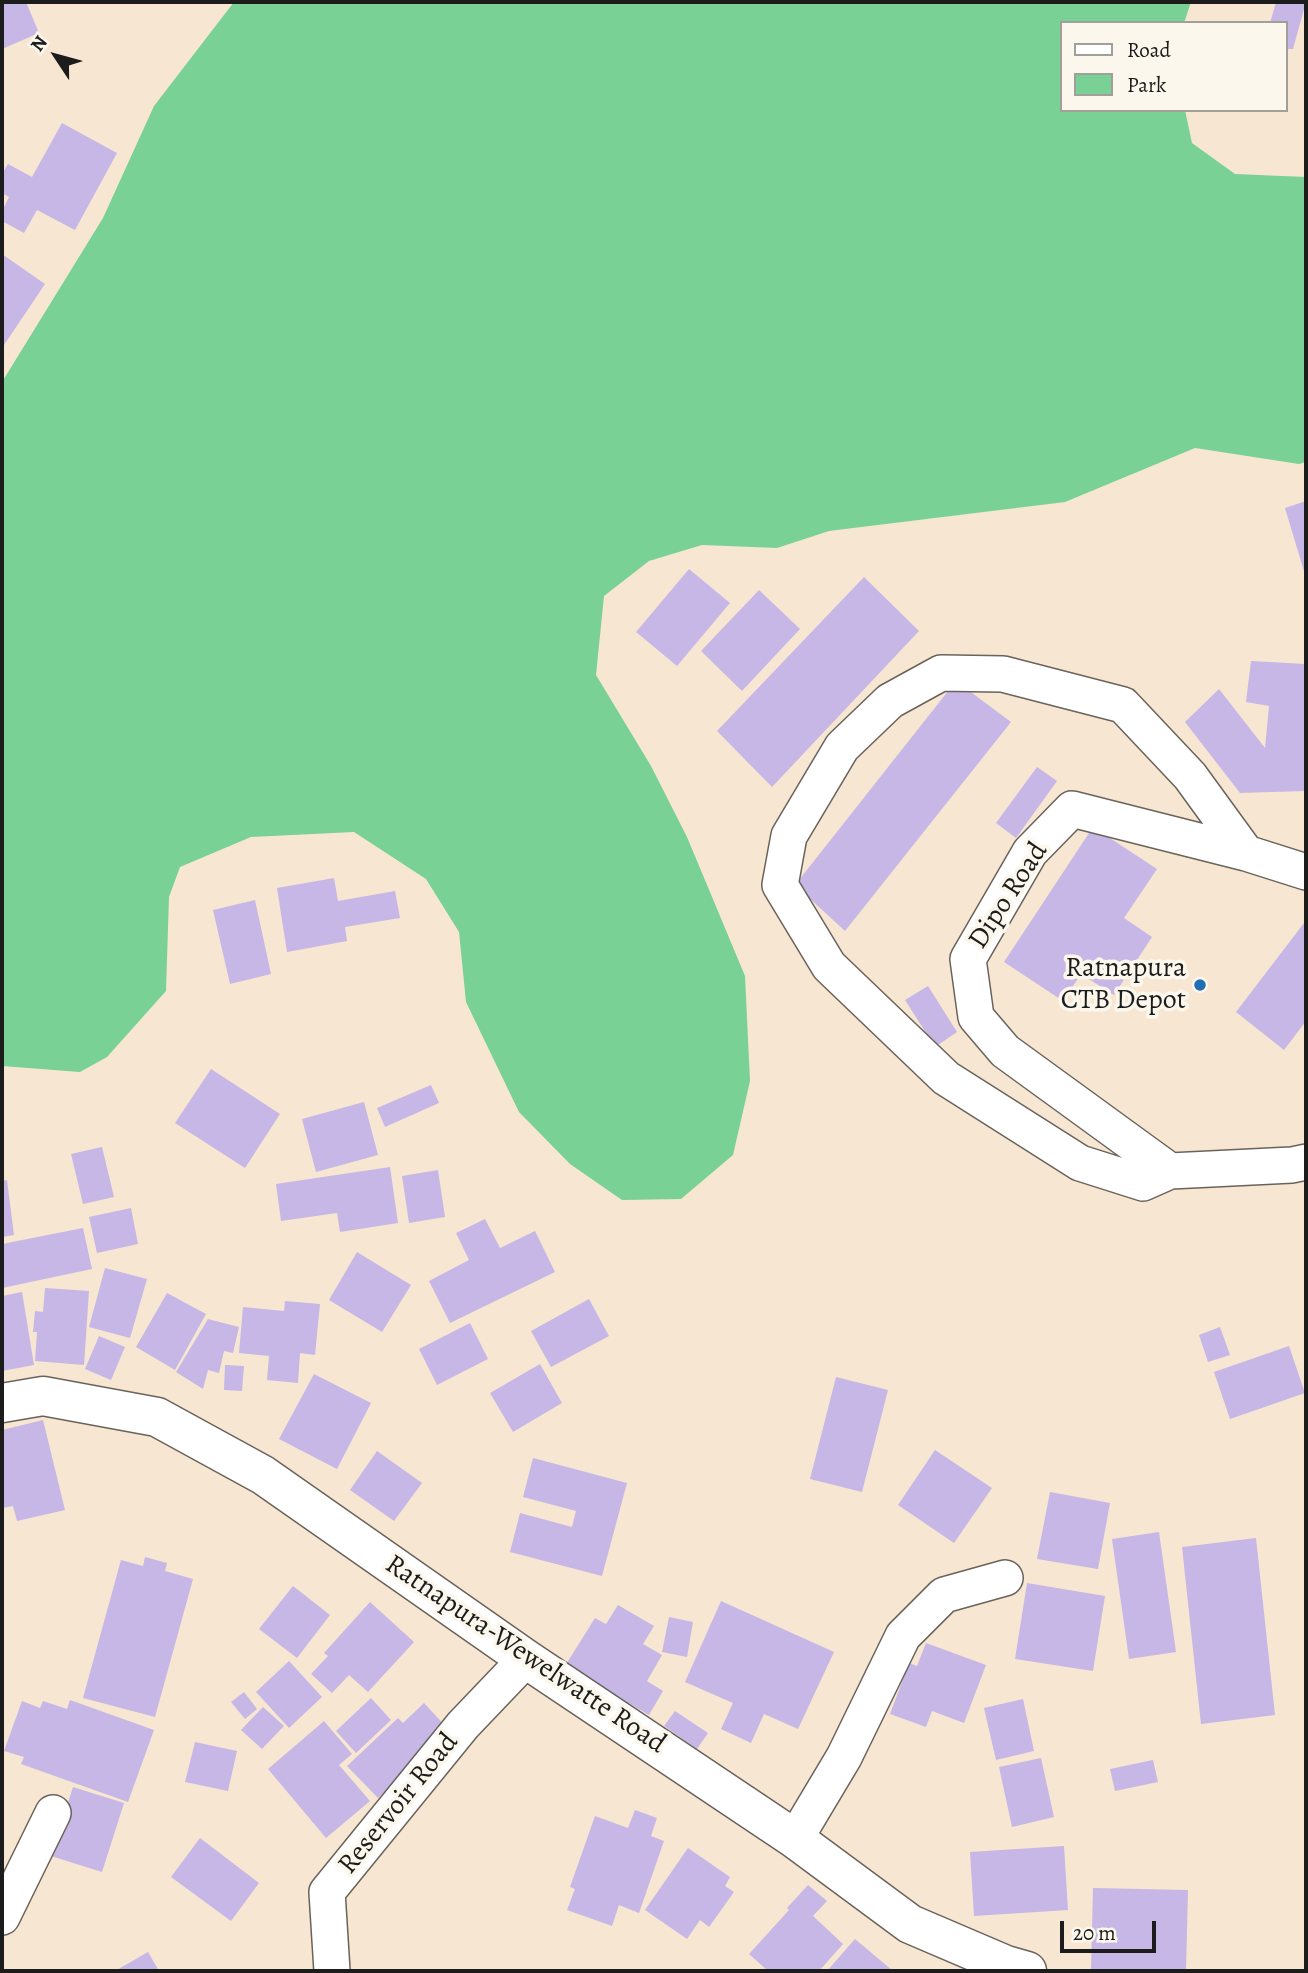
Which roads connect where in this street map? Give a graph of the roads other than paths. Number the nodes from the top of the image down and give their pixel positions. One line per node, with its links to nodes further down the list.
1 (1246, 853): 2 (street, Dipo Road); 4 (street, Dipo Road); 4 (street)
2 (1306, 872)
3 (1306, 1162): 4 (street)
4 (1170, 1171)
5 (2, 1403): 7 (main road, Ratnapura-Wewelwatte Road)
6 (1005, 1578): 9 (street)
7 (526, 1658): 9 (main road, Ratnapura-Wewelwatte Road); 11 (street, Reservoir Road)
8 (53, 1813): 10 (street)
9 (796, 1839): 12 (main road, Ratnapura-Wewelwatte Road)
10 (2, 1917)
11 (332, 1971)
12 (1027, 1971)

